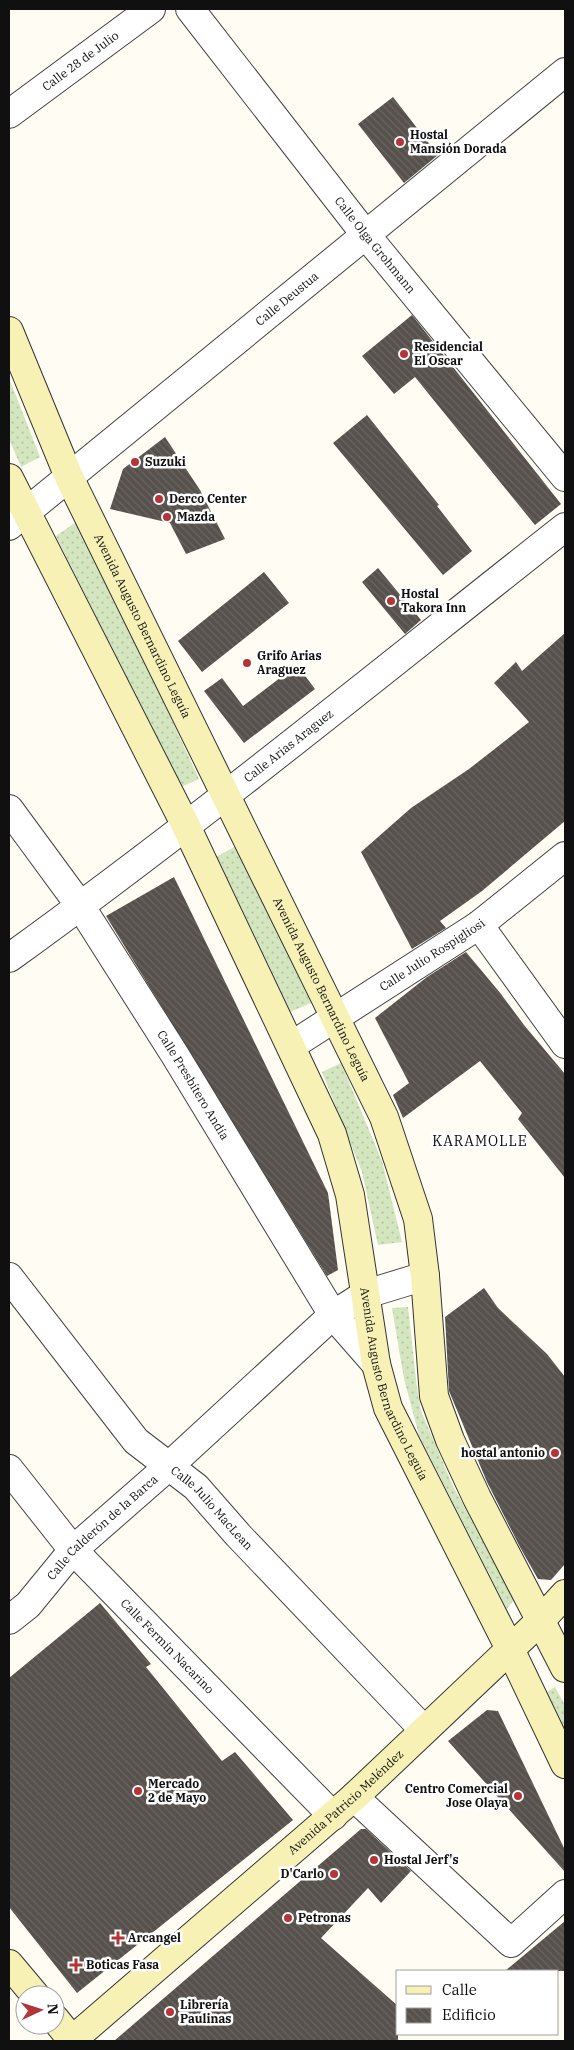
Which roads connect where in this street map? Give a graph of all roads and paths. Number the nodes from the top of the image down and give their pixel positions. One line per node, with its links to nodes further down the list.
1 (151, 9): 4 (street, Calle 28 de Julio)
2 (190, 9): 5 (street, Calle Olga Grohmann)
3 (565, 72): 5 (street, Calle Deustua)
4 (9, 114)
5 (365, 234): 7 (street, Calle Deustua); 8 (street, Calle Olga Grohmann)
6 (9, 331): 7 (main road, Avenida Augusto Bernardino Leguía)
7 (69, 477): 10 (street, Calle Deustua); 12 (main road, Avenida Augusto Bernardino Leguía)
8 (565, 477)
9 (9, 478): 10 (main road, Avenida Augusto Bernardino Leguía)
10 (17, 519): 14 (main road, Avenida Augusto Bernardino Leguía)
11 (565, 526): 12 (street, Calle Arias Araguez)
12 (225, 796): 14 (street, Calle Arias Araguez); 19 (main road, Avenida Augusto Bernardino Leguía)
13 (9, 808): 16 (street, Calle Presbítero Andía)
14 (186, 826): 16 (street, Calle Arias Araguez); 21 (main road, Avenida Augusto Bernardino Leguía)
15 (565, 856): 17 (street, Calle Julio Rospigliosi)
16 (81, 906): 18 (street, Calle Arias Araguez); 25 (street, Calle Presbítero Andía)
17 (479, 925): 19 (street, Calle Julio Rospigliosi); 20 (street)
18 (9, 958)
19 (334, 1018): 21 (street, Calle Julio Rospigliosi); 22 (main road, Avenida Augusto Bernardino Leguía)
20 (565, 1044)
21 (291, 1046): 24 (main road, Avenida Augusto Bernardino Leguía)
22 (426, 1276): 24 (street, Calle Calderón de la Barca); 32 (main road, Avenida Augusto Bernardino Leguía)
23 (9, 1277): 27 (street, Calle Julio MacLean)
24 (366, 1294): 25 (street, Calle Calderón de la Barca); 26 (main road, Avenida Augusto Bernardino Leguía)
25 (333, 1315): 26 (street, Calle Presbítero Andía); 27 (street, Calle Calderón de la Barca)
26 (376, 1364): 33 (main road, Avenida Augusto Bernardino Leguía)
27 (169, 1466): 29 (street, Calle Calderón de la Barca); 35 (street, Calle Julio MacLean)
28 (9, 1469): 29 (street, Calle Fermín Nacarino)
29 (73, 1550): 31 (street, Calle Calderón de la Barca); 38 (street, Calle Fermín Nacarino)
30 (565, 1594): 32 (main road, Avenida Patricio Meléndez)
31 (9, 1620)
32 (541, 1620): 33 (main road, Avenida Patricio Meléndez); 34 (main road, Avenida Augusto Bernardino Leguía)
33 (510, 1649): 35 (main road, Avenida Patricio Meléndez); 36 (main road, Avenida Augusto Bernardino Leguía)
34 (565, 1668)
35 (424, 1730): 37 (main road, Avenida Patricio Meléndez)
36 (565, 1764)
37 (354, 1797): 38 (main road, Avenida Patricio Meléndez); 39 (street)
38 (333, 1816): 42 (main road, Avenida Patricio Meléndez)
39 (565, 1894)
40 (9, 1964): 41 (main road)
41 (27, 1985)
42 (72, 2041)

